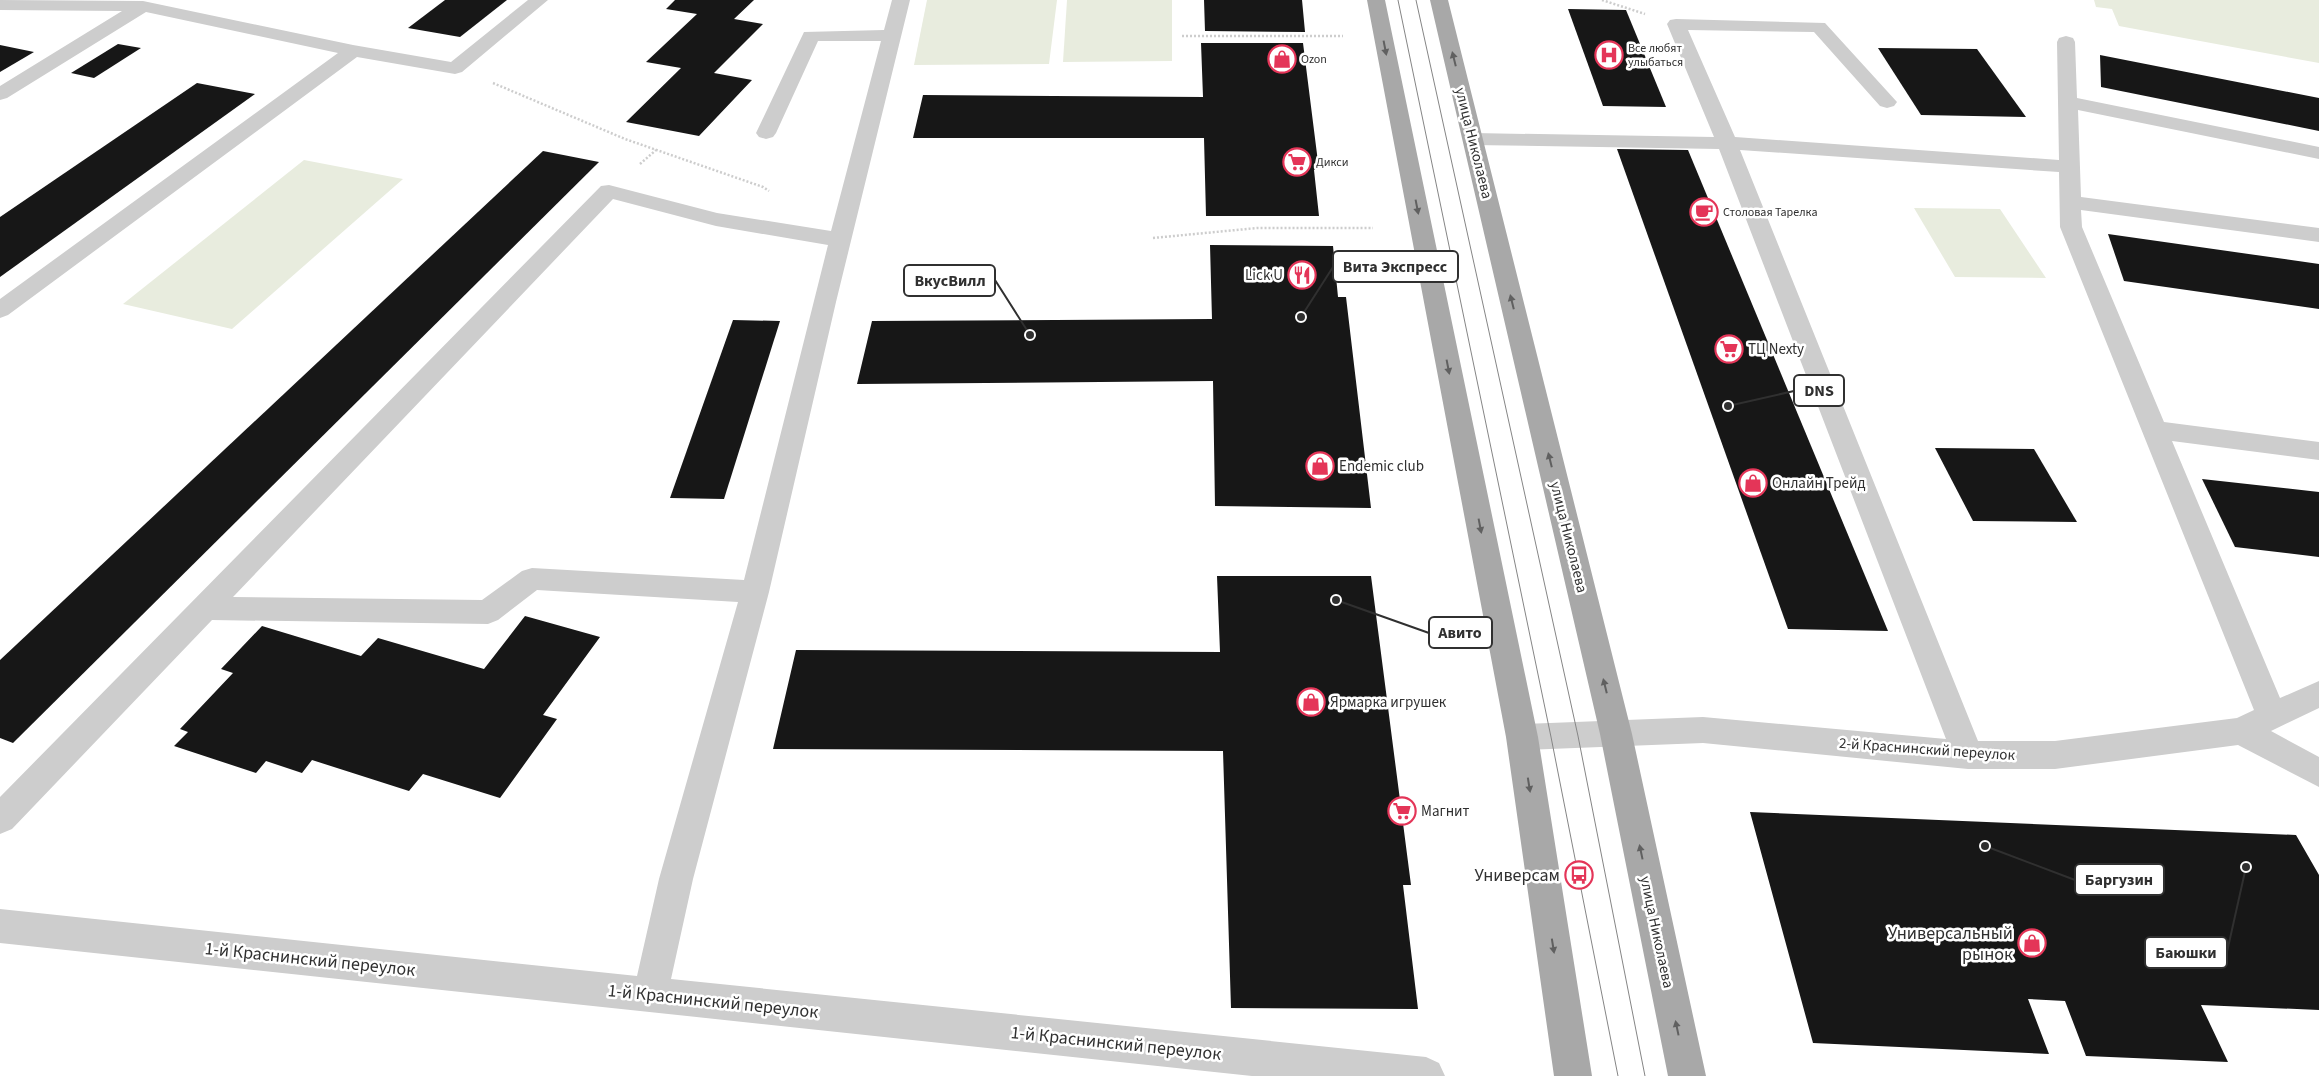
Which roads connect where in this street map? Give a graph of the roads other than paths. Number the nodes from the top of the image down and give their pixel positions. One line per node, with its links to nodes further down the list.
1 (539, 0): 9 (street)
2 (901, 0): 7 (street)
3 (1376, 0): 30 (main road, one-way to 30)
4 (1439, 0): 14 (main road, улица Николаева, one-way to 4)
5 (0, 5): 6 (street)
6 (143, 6): 9 (street); 10 (street)
7 (892, 35): 13 (street); 20 (street)
8 (2066, 42): 12 (street)
9 (353, 51): 21 (street)
10 (0, 94)
11 (1887, 102): 15 (street)
12 (2068, 102): 16 (street); 17 (street)
13 (766, 133)
14 (1473, 139): 15 (street); 29 (main road, улица Николаева, one-way to 14)
15 (1726, 143): 17 (street); 31 (street)
16 (2319, 153)
17 (2070, 167): 18 (street)
18 (2070, 202): 19 (street); 22 (street)
19 (2319, 235)
20 (841, 240): 24 (street); 25 (street)
21 (0, 310)
22 (2154, 430): 23 (street); 27 (street)
23 (2319, 451)
24 (755, 592): 25 (street); 35 (street)
25 (204, 608): 33 (street)
26 (2319, 694): 27 (street, 2-й Краснинский переулок)
27 (2272, 716): 28 (street, 2-й Краснинский переулок)
28 (2241, 731): 31 (street, 2-й Краснинский переулок); 32 (street)
29 (1616, 734): 30 (street, 2-й Краснинский переулок); 31 (street, 2-й Краснинский переулок); 38 (main road, улица Николаева, one-way to 29)
30 (1522, 737): 37 (main road, one-way to 37)
31 (1968, 754)
32 (2319, 773)
33 (0, 819)
34 (0, 926): 35 (street, 1-й Краснинский переулок)
35 (650, 994): 36 (street, 1-й Краснинский переулок)
36 (1426, 1076)
37 (1573, 1076)
38 (1687, 1076)

